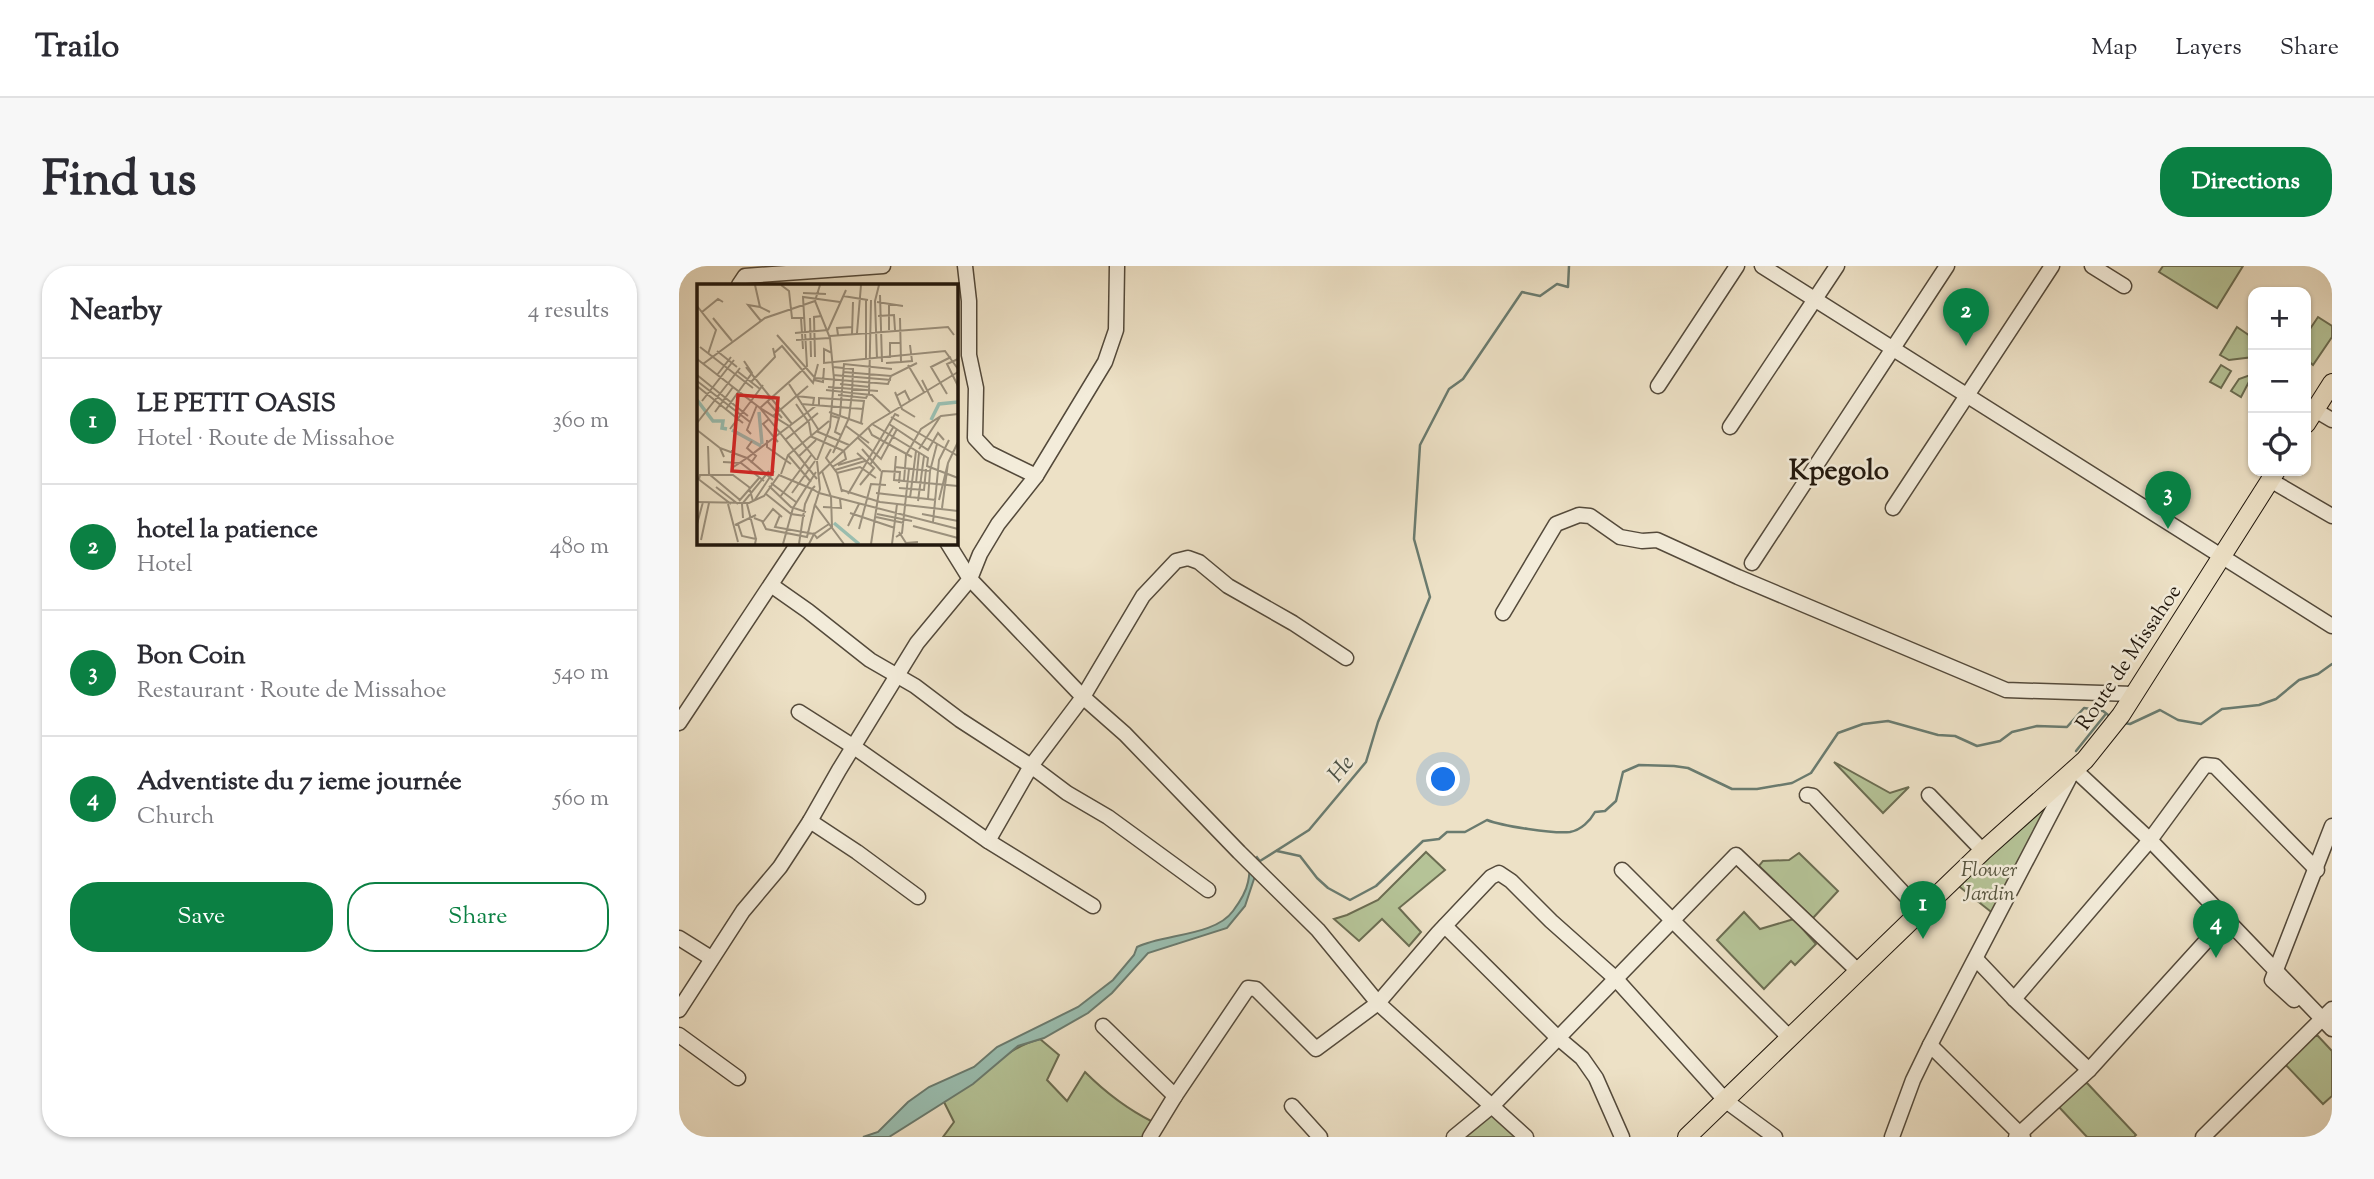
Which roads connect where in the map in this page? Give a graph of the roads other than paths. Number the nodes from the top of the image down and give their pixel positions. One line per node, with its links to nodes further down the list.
1 (883, 266): 10 (street)
2 (965, 266): 15 (street)
3 (1118, 266): 23 (street)
4 (1737, 266): 17 (street)
5 (1762, 266): 13 (street)
6 (1837, 266): 13 (street)
7 (1947, 266): 14 (street)
8 (2052, 266): 18 (street)
9 (2092, 266): 12 (street)
10 (838, 268): 11 (street)
11 (740, 284)
12 (2125, 286)
13 (1815, 300): 14 (street); 22 (street)
14 (1893, 349): 18 (street); 31 (street)
15 (962, 356): 23 (street)
16 (2332, 383): 19 (main road)
17 (1658, 386)
18 (1967, 395): 26 (street); 30 (street)
19 (2311, 415)
20 (2311, 417): 21 (street)
21 (2332, 420)
22 (1730, 428)
23 (1036, 476): 32 (street)
24 (2272, 476): 30 (main road, Route de Missahoe)
25 (2274, 476): 27 (street)
26 (1893, 508)
27 (2332, 516)
28 (798, 544): 33 (street)
29 (948, 544): 32 (street)
30 (2222, 556): 35 (street); 38 (main road, Route de Missahoe)
31 (1752, 563)
32 (970, 579): 37 (street); 39 (street)
33 (771, 585): 37 (street); 41 (street)
34 (1503, 612): 38 (street)
35 (2332, 626)
36 (1346, 658): 39 (street)
37 (897, 676): 42 (street); 43 (street)
38 (2133, 694): 44 (main road, Route de Missahoe)
39 (1083, 697): 43 (street); 68 (street)
40 (799, 712): 42 (street)
41 (679, 723)
42 (854, 747): 47 (street); 50 (street)
43 (1031, 766): 50 (street); 54 (street)
44 (2074, 769): 49 (street); 51 (main road, Route de Missahoe); 63 (street)
45 (1807, 795): 57 (street)
46 (1929, 795): 51 (street)
47 (810, 821): 55 (street); 62 (street)
48 (2332, 827): 53 (street); 71 (street)
49 (2150, 840): 53 (street); 58 (street); 67 (street)
50 (988, 841): 56 (street)
51 (1983, 851): 57 (main road, Route de Missahoe)
52 (1622, 870): 59 (street)
53 (2316, 870): 64 (street)
54 (1208, 890)
55 (918, 897)
56 (1093, 906)
57 (1920, 911): 65 (main road, Route de Missahoe)
58 (2227, 918): 64 (street); 77 (street)
59 (1671, 920): 65 (street); 66 (street); 75 (street)
60 (1445, 926): 66 (street); 68 (street); 74 (street)
61 (679, 938): 62 (street)
62 (711, 958): 70 (street)
63 (1976, 959): 67 (street); 76 (street)
64 (2275, 967): 71 (street)
65 (1859, 971): 75 (main road, Route de Missahoe)
66 (1615, 978): 74 (street); 80 (street)
67 (2014, 999): 77 (street)
68 (1378, 1003): 79 (street); 81 (street)
69 (2332, 1009): 71 (street)
70 (679, 1010)
71 (2327, 1023): 92 (street)
72 (1103, 1026): 79 (street)
73 (679, 1035): 78 (street)
74 (1557, 1037): 81 (street); 88 (street)
75 (1790, 1038): 80 (main road, Route de Missahoe)
76 (1930, 1045): 83 (street); 91 (street)
77 (2089, 1070): 83 (street)
78 (738, 1078)
79 (1175, 1096): 84 (street)
80 (1726, 1101): 89 (main road, Route de Missahoe); 90 (street)
81 (1493, 1105): 86 (street); 87 (street)
82 (1292, 1106): 85 (street)
83 (2020, 1136)
84 (1150, 1137)
85 (1320, 1137)
86 (1454, 1137)
87 (1526, 1137)
88 (1622, 1137)
89 (1687, 1137)
90 (1775, 1137)
91 (1892, 1137)
92 (2204, 1137)

